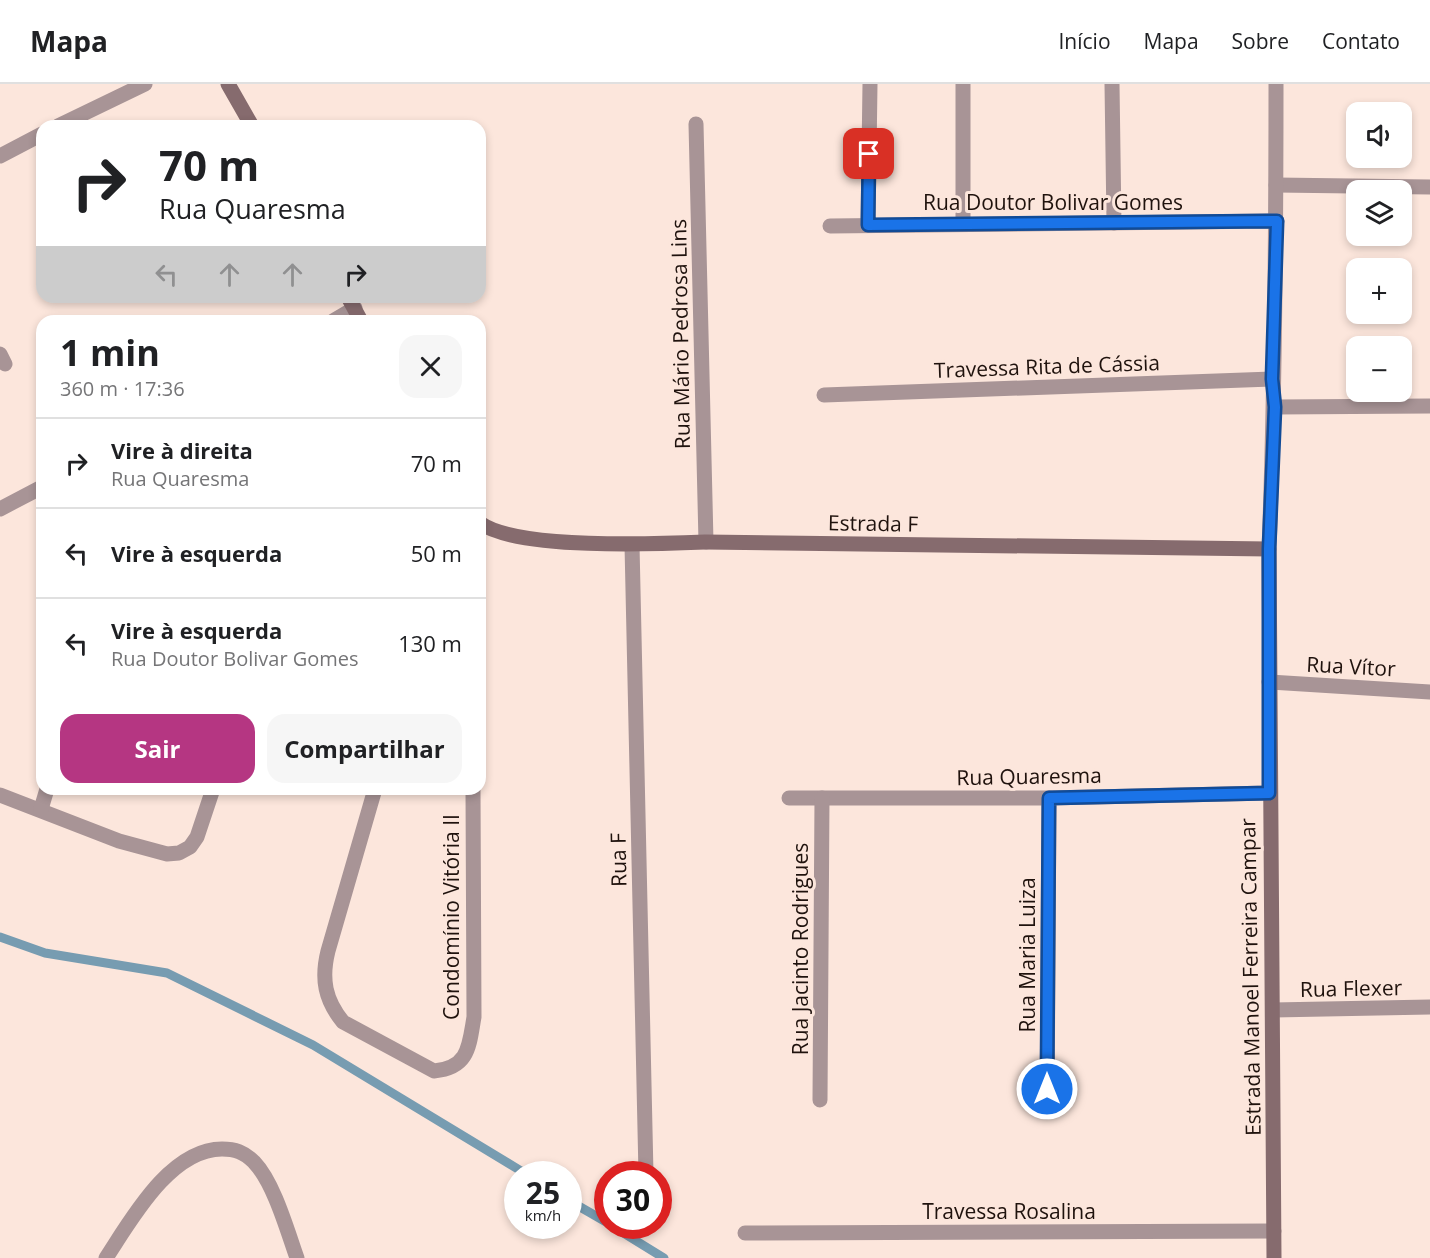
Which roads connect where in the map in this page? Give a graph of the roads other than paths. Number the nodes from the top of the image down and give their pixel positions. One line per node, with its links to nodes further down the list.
1 (145, 84): 7 (street)
2 (228, 84): 8 (street)
3 (870, 84): 17 (street)
4 (963, 84): 16 (street)
5 (1112, 84): 15 (street)
6 (1276, 84): 12 (street, Estrada Manoel Ferreira Campar)
7 (70, 120)
8 (249, 120)
9 (696, 124): 26 (street, Rua Mário Pedrosa Lins)
10 (36, 137): 11 (street)
11 (0, 156)
12 (1276, 185): 13 (street); 14 (street, Estrada Manoel Ferreira Campar)
13 (1430, 187)
14 (1277, 221): 15 (street, Rua Doutor Bolivar Gomes); 19 (street, Estrada Manoel Ferreira Campar)
15 (1114, 223): 16 (street, Rua Doutor Bolivar Gomes)
16 (963, 224): 17 (street, Rua Doutor Bolivar Gomes)
17 (868, 225): 18 (street, Rua Doutor Bolivar Gomes)
18 (830, 226)
19 (1272, 379): 20 (street, Travessa Rita de Cássia); 22 (street, Estrada Manoel Ferreira Campar)
20 (824, 394)
21 (1430, 406): 22 (street)
22 (1275, 407): 28 (street, Estrada Manoel Ferreira Campar)
23 (36, 490): 24 (street)
24 (0, 509)
25 (486, 526): 27 (street, Estrada F)
26 (706, 542): 27 (street, Estrada F); 28 (street, Estrada F)
27 (632, 545): 45 (street, Rua F)
28 (1269, 549): 29 (street, Estrada Manoel Ferreira Campar)
29 (1269, 682): 30 (street, Rua Vítor); 31 (street, Estrada Manoel Ferreira Campar)
30 (1430, 692)
31 (1269, 793): 39 (street, Rua Quaresma); 42 (street, Estrada Manoel Ferreira Campar)
32 (0, 795): 40 (street)
33 (45, 795): 40 (street)
34 (211, 795): 40 (street)
35 (373, 795): 36 (street, Condomínio Vitória II)
36 (473, 795)
37 (789, 798): 38 (street, Rua Quaresma)
38 (822, 798): 39 (street, Rua Quaresma); 43 (street, Rua Jacinto Rodrigues)
39 (1049, 798): 44 (street, Rua Maria Luiza)
40 (41, 809)
41 (1430, 1006): 42 (street, Rua Flexer)
42 (1273, 1010): 46 (street, Estrada Manoel Ferreira Campar)
43 (820, 1100)
44 (1047, 1112)
45 (646, 1161)
46 (1274, 1231): 47 (street, Travessa Rosalina); 50 (street, Estrada Manoel Ferreira Campar)
47 (745, 1233)
48 (106, 1258): 49 (street)
49 (297, 1258)
50 (1274, 1258)

